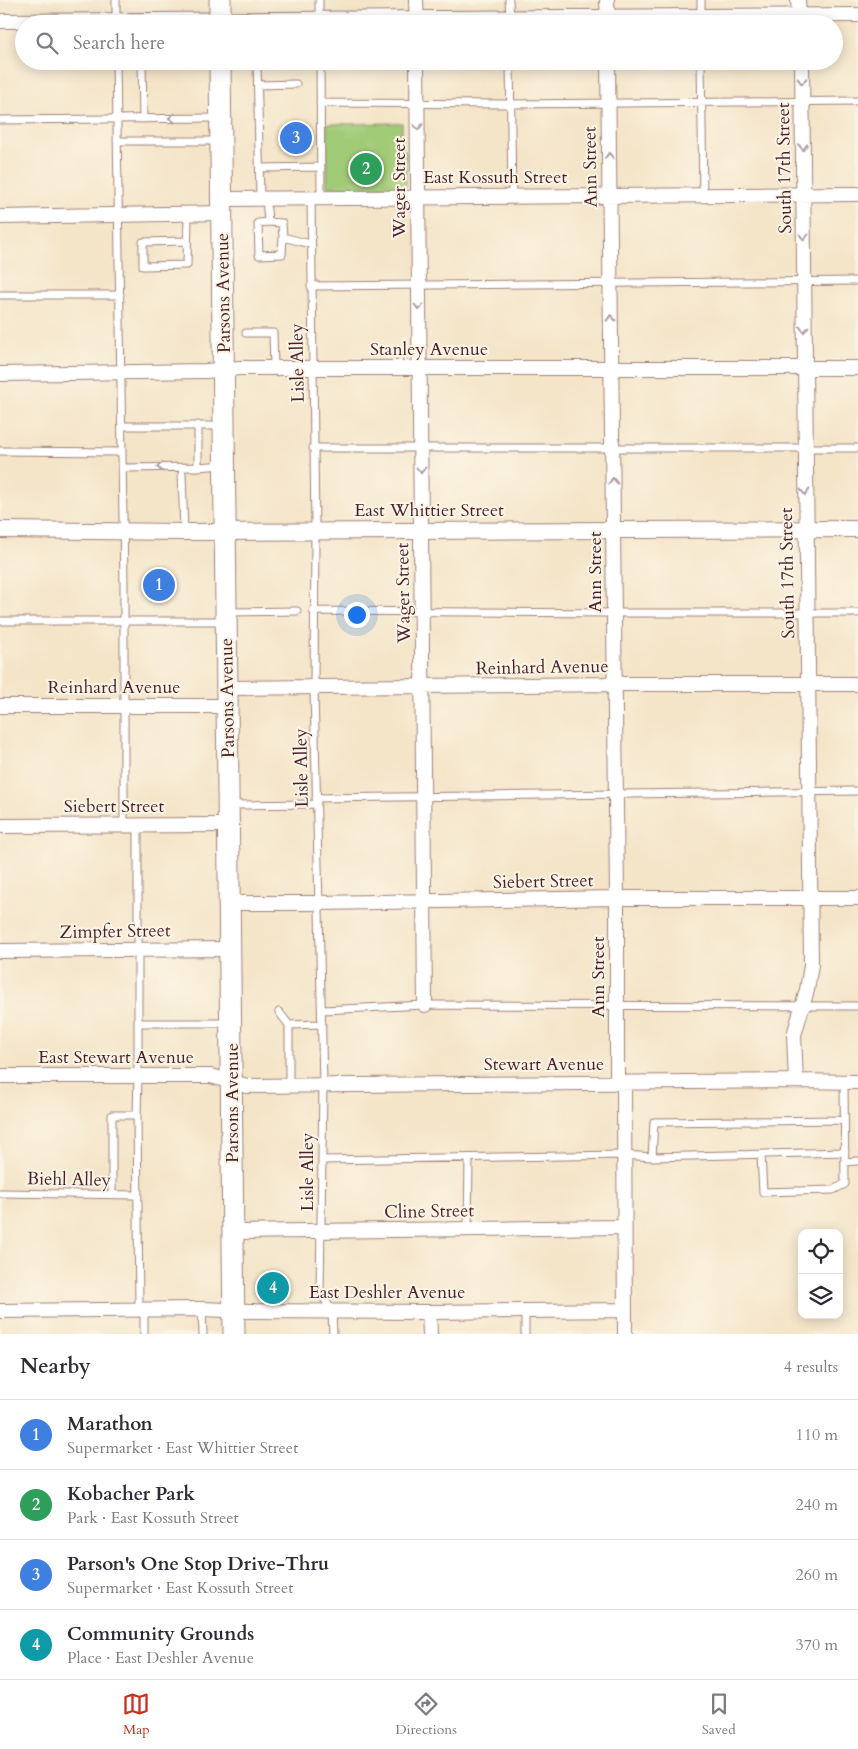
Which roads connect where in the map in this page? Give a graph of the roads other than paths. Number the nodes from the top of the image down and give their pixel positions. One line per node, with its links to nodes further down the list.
1 (116, 0): 8 (lane)
2 (319, 0): 9 (lane)
3 (416, 0): 10 (street)
4 (509, 0): 11 (lane)
5 (607, 0): 12 (street)
6 (701, 0): 13 (lane)
7 (798, 0): 14 (street)
8 (116, 15)
9 (319, 15)
10 (417, 15)
11 (510, 15)
12 (608, 15)
13 (701, 15)
14 (800, 15)
15 (858, 15): 16 (street)
16 (843, 16)
17 (0, 21): 18 (street)
18 (15, 21)
19 (116, 70): 41 (lane)
20 (142, 70): 39 (lane)
21 (220, 70): 38 (main road, Parsons Avenue)
22 (257, 70): 30 (lane)
23 (320, 70): 34 (lane, Lisle Alley)
24 (417, 70): 36 (street, Wager Street)
25 (510, 70): 37 (lane)
26 (608, 70): 33 (street, Ann Street)
27 (702, 70): 35 (lane)
28 (802, 70): 31 (street, South 17th Street, one-way to 31)
29 (296, 84): 30 (lane)
30 (258, 85): 45 (lane)
31 (802, 101): 32 (lane); 35 (lane); 46 (street, South 17th Street, one-way to 46)
32 (858, 101)
33 (608, 102): 35 (lane); 37 (lane); 48 (street, Ann Street, one-way to 33)
34 (320, 103): 36 (lane); 44 (lane, Lisle Alley)
35 (702, 103): 49 (lane)
36 (417, 104): 37 (lane); 50 (street, Wager Street, one-way to 50)
37 (510, 104): 51 (lane)
38 (221, 118): 39 (lane, one-way to 39); 42 (main road, Parsons Avenue)
39 (143, 119): 41 (lane)
40 (0, 120): 41 (lane)
41 (117, 120): 43 (lane)
42 (221, 140): 43 (lane); 54 (main road, Parsons Avenue)
43 (118, 141): 56 (lane)
44 (321, 167): 45 (lane); 53 (lane, Lisle Alley)
45 (260, 168): 52 (lane)
46 (804, 194): 47 (street, East Kossuth Street); 49 (street, East Kossuth Street); 62 (street, South 17th Street, one-way to 62)
47 (858, 194)
48 (609, 195): 49 (street, East Kossuth Street); 51 (street, East Kossuth Street); 64 (street, Ann Street)
49 (702, 195)
50 (418, 196): 51 (street, East Kossuth Street); 53 (street, East Kossuth Street); 66 (street, Wager Street)
51 (512, 196)
52 (263, 198): 53 (street, East Kossuth Street); 54 (street, East Kossuth Street); 58 (lane)
53 (316, 198): 61 (lane, Lisle Alley)
54 (222, 206): 55 (street, East Kossuth Street); 76 (main road, Parsons Avenue)
55 (188, 214): 56 (street, East Kossuth Street); 60 (lane)
56 (118, 215): 57 (street, East Kossuth Street); 68 (lane)
57 (0, 218)
58 (268, 222): 59 (lane); 59 (lane)
59 (283, 237): 61 (lane)
60 (187, 241): 60 (lane)
61 (310, 244): 65 (lane, Lisle Alley)
62 (804, 281): 63 (lane); 64 (lane); 72 (street, South 17th Street, one-way to 72)
63 (858, 281)
64 (610, 284): 66 (lane); 71 (street, Ann Street, one-way to 64)
65 (311, 286): 66 (lane); 75 (lane, Lisle Alley)
66 (418, 286): 70 (street, Wager Street, one-way to 70)
67 (0, 295): 68 (lane)
68 (120, 295): 77 (lane)
69 (246, 333): 74 (lane)
70 (420, 368): 71 (street, Stanley Avenue); 75 (street, Stanley Avenue); 86 (street, Wager Street)
71 (612, 368): 72 (street, Stanley Avenue); 82 (street, Ann Street)
72 (804, 368): 73 (street, Stanley Avenue); 84 (street, South 17th Street)
73 (858, 368)
74 (274, 369): 75 (street, Stanley Avenue); 76 (street, Stanley Avenue)
75 (312, 369): 83 (lane, Lisle Alley)
76 (224, 370): 77 (street, Stanley Avenue); 81 (main road, Parsons Avenue)
77 (121, 372): 78 (street, Stanley Avenue); 80 (lane)
78 (0, 374)
79 (198, 425): 80 (lane); 81 (lane); 90 (lane)
80 (122, 426): 88 (lane)
81 (225, 426): 89 (main road, Parsons Avenue)
82 (612, 447): 84 (lane); 86 (lane); 97 (street, Ann Street, one-way to 82)
83 (313, 448): 86 (lane); 95 (lane, Lisle Alley)
84 (804, 448): 85 (lane); 98 (street, South 17th Street, one-way to 98)
85 (858, 448)
86 (421, 449): 96 (street, Wager Street, one-way to 96)
87 (0, 451): 88 (lane)
88 (122, 452): 91 (lane)
89 (225, 465): 90 (lane); 100 (main road, Parsons Avenue)
90 (198, 467): 91 (lane, one-way to 91)
91 (123, 468): 99 (lane)
92 (182, 474): 101 (lane)
93 (858, 529): 98 (street, East Whittier Street)
94 (0, 530): 99 (street, East Whittier Street)
95 (315, 530): 96 (street, East Whittier Street); 100 (street, East Whittier Street); 103 (lane, Lisle Alley)
96 (421, 530): 97 (street, East Whittier Street); 104 (street, Wager Street)
97 (613, 530): 98 (street, East Whittier Street); 106 (street, Ann Street)
98 (806, 530): 107 (street, South 17th Street)
99 (124, 531): 101 (street, East Whittier Street); 110 (lane)
100 (226, 531): 101 (street, East Whittier Street); 108 (main road, Parsons Avenue)
101 (184, 532)
102 (297, 611): 108 (lane)
103 (314, 611): 104 (lane); 115 (lane, Lisle Alley)
104 (422, 612): 106 (lane); 114 (street, Wager Street)
105 (858, 612): 107 (lane)
106 (614, 613): 107 (lane); 111 (street, Ann Street)
107 (806, 613): 113 (street, South 17th Street)
108 (226, 616): 110 (lane); 116 (main road, Parsons Avenue)
109 (0, 620): 110 (lane)
110 (124, 621): 118 (lane)
111 (615, 684): 113 (street, Reinhard Avenue); 114 (street, Reinhard Avenue); 121 (street, Ann Street)
112 (858, 684): 113 (street, Reinhard Avenue)
113 (807, 685): 119 (street, South 17th Street)
114 (423, 687): 115 (street, Reinhard Avenue); 122 (street, Wager Street)
115 (314, 689): 116 (street, Reinhard Avenue); 123 (lane, Lisle Alley)
116 (227, 697): 118 (street, Reinhard Avenue); 124 (main road, Parsons Avenue)
117 (0, 706): 118 (street, Reinhard Avenue)
118 (125, 706): 125 (lane)
119 (808, 792): 120 (lane); 121 (lane); 128 (street, South 17th Street)
120 (858, 792)
121 (615, 794): 122 (lane); 127 (street, Ann Street)
122 (424, 796): 123 (lane); 130 (street, Wager Street)
123 (317, 801): 124 (lane); 132 (lane, Lisle Alley)
124 (228, 815): 125 (street, Siebert Street); 131 (main road, Parsons Avenue)
125 (131, 825): 126 (street, Siebert Street); 133 (lane)
126 (0, 826)
127 (617, 898): 128 (street, Siebert Street); 130 (street, Siebert Street); 137 (street, Ann Street)
128 (810, 898): 129 (street, Siebert Street); 138 (street, South 17th Street)
129 (858, 898)
130 (425, 901): 132 (street, Siebert Street); 136 (street, Wager Street)
131 (230, 902): 132 (street, Siebert Street); 134 (main road, Parsons Avenue)
132 (318, 903): 140 (lane, Lisle Alley)
133 (137, 949): 134 (street, Zimpfer Street); 135 (street, Zimpfer Street); 143 (lane)
134 (231, 949): 142 (main road, Parsons Avenue)
135 (0, 951)
136 (425, 1005): 137 (lane); 140 (lane)
137 (617, 1006): 138 (lane); 150 (street, Ann Street)
138 (802, 1006): 139 (lane); 149 (street, South 17th Street)
139 (858, 1006)
140 (322, 1010): 144 (lane, Lisle Alley)
141 (279, 1012): 145 (lane)
142 (232, 1022): 143 (lane); 148 (main road, Parsons Avenue)
143 (138, 1023): 147 (lane)
144 (322, 1024): 145 (lane); 153 (lane, Lisle Alley)
145 (289, 1025): 152 (lane)
146 (0, 1076): 147 (street, East Stewart Avenue)
147 (138, 1076): 148 (street, East Stewart Avenue); 154 (lane)
148 (232, 1081): 152 (street, Stewart Avenue); 170 (main road, Parsons Avenue)
149 (796, 1081): 150 (street, Stewart Avenue); 151 (street, Stewart Avenue)
150 (620, 1082): 153 (street, Stewart Avenue); 157 (street, Ann Street)
151 (851, 1082): 155 (lane)
152 (289, 1085): 153 (street, Stewart Avenue)
153 (323, 1085): 161 (lane, Lisle Alley)
154 (137, 1115): 165 (lane); 166 (lane)
155 (844, 1120): 156 (lane); 159 (lane)
156 (845, 1152): 158 (lane); 162 (lane)
157 (624, 1155): 159 (lane); 160 (lane); 167 (street, Ann Street)
158 (761, 1155): 159 (lane); 162 (lane)
159 (652, 1157)
160 (469, 1158): 161 (lane); 168 (lane)
161 (322, 1160): 169 (lane, Lisle Alley)
162 (845, 1162): 163 (lane)
163 (858, 1162)
164 (0, 1193): 165 (lane, Biehl Alley)
165 (112, 1194): 166 (lane, Biehl Alley)
166 (137, 1195): 172 (lane)
167 (624, 1227): 168 (street, Cline Street); 174 (street, Ann Street)
168 (468, 1229): 169 (street, Cline Street)
169 (322, 1231): 170 (street, Cline Street); 177 (lane, Lisle Alley)
170 (233, 1232): 176 (main road, Parsons Avenue)
171 (202, 1309): 172 (street, East Deshler Avenue); 176 (street, East Deshler Avenue); 180 (lane)
172 (141, 1310): 175 (street, East Deshler Avenue); 179 (lane)
173 (525, 1310): 174 (street, East Deshler Avenue); 178 (street, East Deshler Avenue); 184 (lane)
174 (625, 1310): 185 (street, Ann Street)
175 (0, 1311)
176 (234, 1311): 177 (street, East Deshler Avenue); 181 (main road, Parsons Avenue)
177 (332, 1311): 178 (street, East Deshler Avenue); 182 (lane, Lisle Alley)
178 (429, 1312): 183 (street)
179 (144, 1334)
180 (203, 1334)
181 (234, 1334)
182 (333, 1334)
183 (430, 1334)
184 (525, 1334)
185 (625, 1334)

